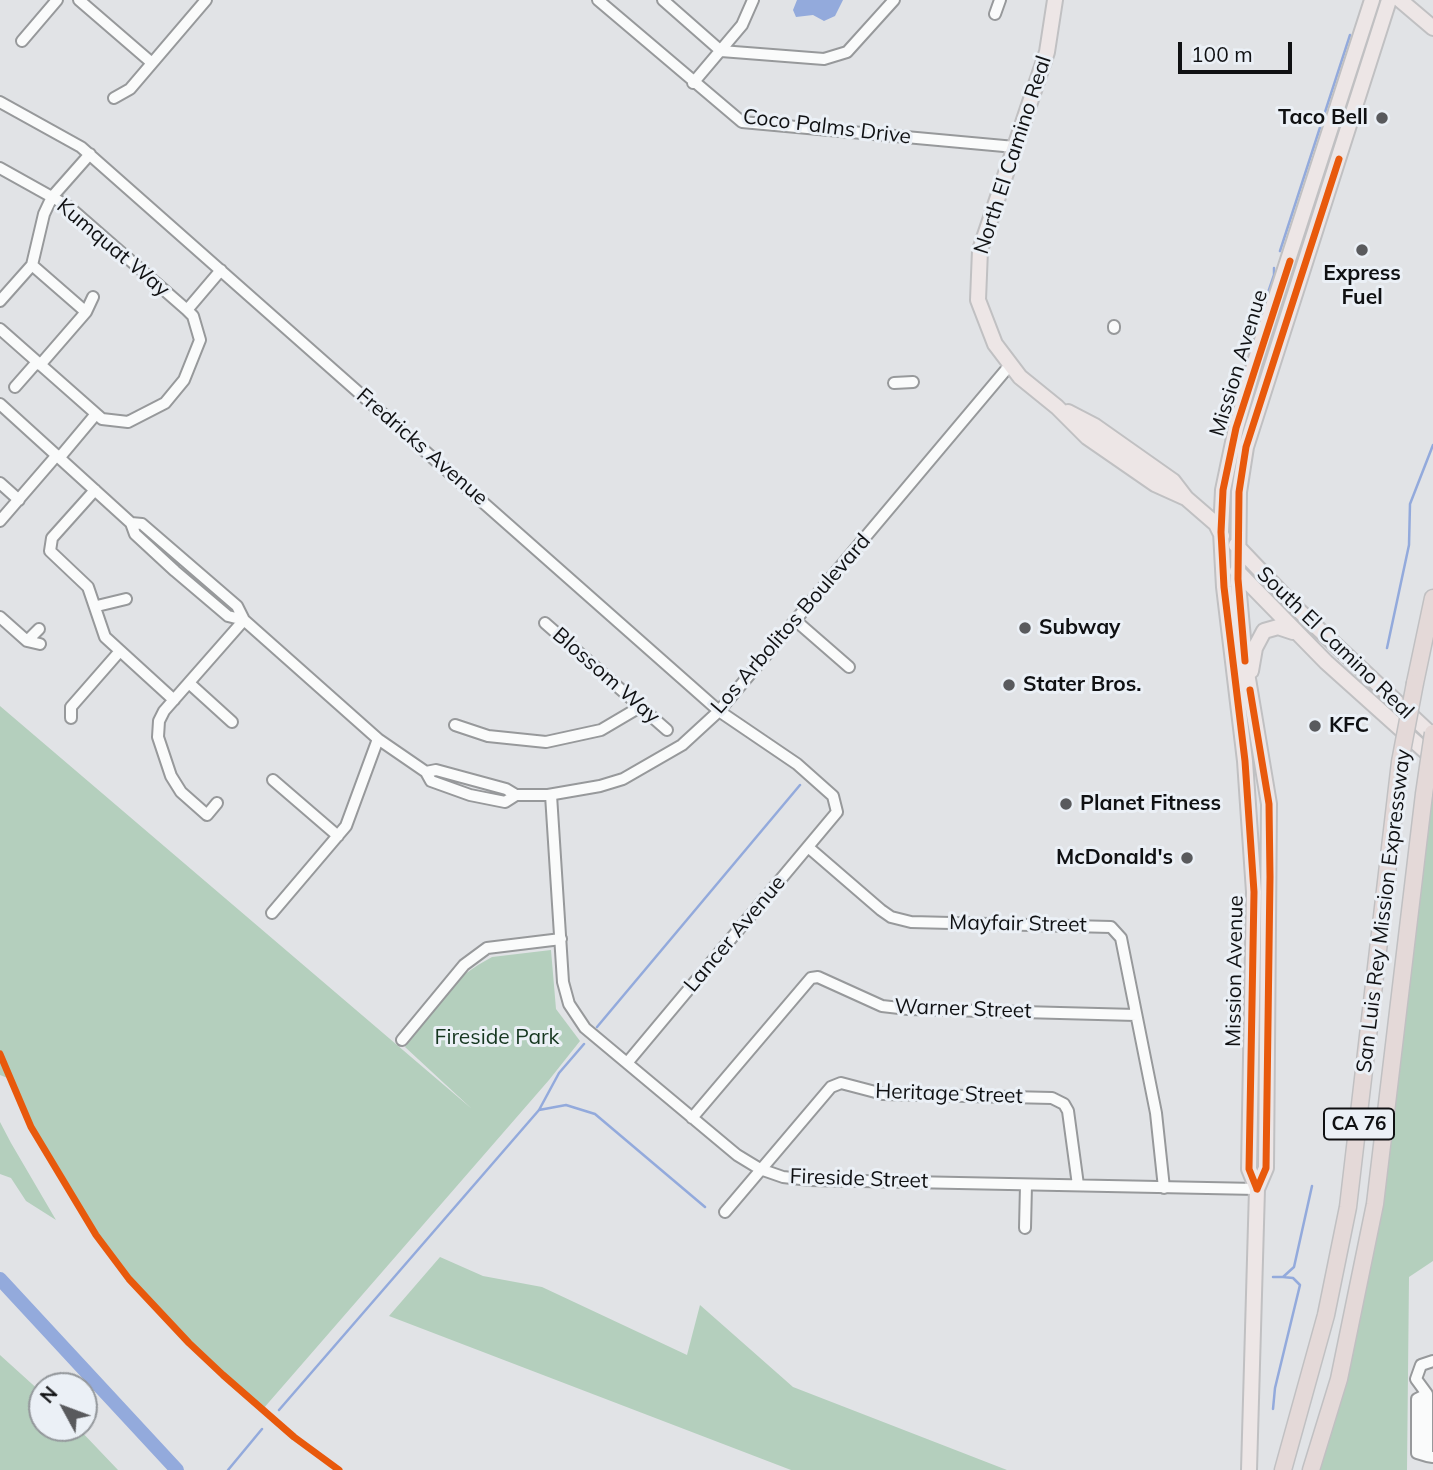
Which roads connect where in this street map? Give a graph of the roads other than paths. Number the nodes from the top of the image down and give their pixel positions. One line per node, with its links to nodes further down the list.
1 (57, 0): 15 (street)
2 (79, 0): 17 (street)
3 (206, 0): 17 (street)
4 (598, 0): 18 (street, Coco Palms Drive)
5 (663, 0): 16 (street)
6 (753, 0): 16 (street)
7 (894, 0): 16 (street)
8 (1000, 0): 13 (street)
9 (1055, 0): 21 (main road, North El Camino Real)
10 (1372, 0): 47 (main road, Mission Avenue)
11 (1389, 0): 48 (main road, Mission Avenue)
12 (1400, 0): 14 (main road)
13 (995, 14)
14 (1433, 28)
15 (22, 41)
16 (721, 51): 18 (street)
17 (152, 63): 19 (street)
18 (697, 79): 21 (street, Coco Palms Drive)
19 (114, 98)
20 (0, 102): 22 (street, Fredricks Avenue)
21 (1015, 147): 33 (main road, North El Camino Real)
22 (90, 154): 24 (street); 26 (street, Fredricks Avenue)
23 (0, 169): 24 (street, Kumquat Way)
24 (52, 197): 25 (street); 29 (street, Kumquat Way)
25 (32, 265): 28 (street); 30 (street)
26 (221, 271): 29 (street); 68 (street, Fredricks Avenue)
27 (93, 297): 30 (street)
28 (0, 301)
29 (187, 310): 39 (street)
30 (86, 312): 32 (street)
31 (0, 329): 32 (street)
32 (38, 363): 36 (street); 39 (street)
33 (1010, 365): 38 (main road, North El Camino Real); 55 (street, Los Arbolitos Boulevard)
34 (913, 382): 35 (street)
35 (894, 383)
36 (15, 387)
37 (0, 404): 41 (street, Los Arbolitos Boulevard)
38 (1057, 407): 40 (main road, North El Camino Real); 40 (main road, North El Camino Real)
39 (96, 414): 41 (street)
40 (1119, 451): 44 (main road, North El Camino Real); 44 (main road, North El Camino Real)
41 (59, 456): 43 (street, Los Arbolitos Boulevard); 45 (street)
42 (0, 483): 45 (street)
43 (95, 490): 52 (street); 54 (street, Los Arbolitos Boulevard)
44 (1186, 498): 47 (main road, North El Camino Real)
45 (19, 500): 46 (street)
46 (0, 521)
47 (1221, 533): 48 (main road, South El Camino Real); 49 (main road, South El Camino Real); 66 (main road, Mission Avenue)
48 (1239, 548): 49 (main road, Mission Avenue); 73 (main road, South El Camino Real)
49 (1238, 573): 58 (main road, South El Camino Real); 64 (main road, Mission Avenue)
50 (1433, 598): 107 (highway, San Luis Rey Mission Expressway / CA 76, bridge)
51 (126, 599): 52 (street)
52 (97, 606): 61 (street)
53 (0, 617): 59 (street)
54 (244, 620): 63 (street); 74 (street, Los Arbolitos Boulevard)
55 (795, 621): 62 (street); 68 (street, Los Arbolitos Boulevard)
56 (545, 623): 67 (street, Blossom Way)
57 (39, 629): 59 (street)
58 (1296, 633): 64 (main road); 76 (main road, South El Camino Real)
59 (27, 642): 60 (street)
60 (40, 644)
61 (120, 652): 65 (street); 69 (street)
62 (849, 667)
63 (189, 683): 65 (street); 70 (street)
64 (1250, 690): 75 (main road, Mission Avenue)
65 (174, 700): 80 (street)
66 (1237, 702): 75 (main road); 77 (main road, Mission Avenue)
67 (640, 707): 71 (street); 72 (street, Blossom Way)
68 (719, 711): 79 (street, Los Arbolitos Boulevard); 81 (street, Fredricks Avenue)
69 (71, 718)
70 (232, 722)
71 (455, 725)
72 (667, 730)
73 (1433, 735): 108 (highway, San Luis Rey Mission Expressway / CA 76, bridge)
74 (378, 739): 79 (street, Los Arbolitos Boulevard); 84 (street)
75 (1259, 744): 82 (main road, Mission Avenue)
76 (1433, 758)
77 (1245, 761): 82 (main road); 83 (main road, Mission Avenue)
78 (273, 780): 84 (street)
79 (551, 795): 88 (street, Fireside Street)
80 (217, 803)
81 (837, 803): 85 (street, Lancer Avenue)
82 (1269, 804): 86 (main road, Mission Avenue)
83 (1250, 822): 86 (main road); 89 (main road, Mission Avenue)
84 (338, 836): 87 (street)
85 (808, 847): 93 (street, Mayfair Street); 95 (street, Lancer Avenue)
86 (1270, 877): 91 (main road, Mission Avenue)
87 (272, 913)
88 (561, 939): 94 (street); 95 (street, Fireside Street)
89 (1253, 948): 90 (main road, Mission Avenue); 91 (main road)
90 (1252, 975): 92 (main road); 101 (main road, Mission Avenue)
91 (1268, 976): 92 (main road, Mission Avenue)
92 (1268, 1003): 101 (main road, Mission Avenue)
93 (1136, 1014): 96 (street, Warner Street); 100 (street, Mayfair Street)
94 (402, 1040)
95 (627, 1063): 96 (street, Fireside Street)
96 (692, 1118): 97 (street, Fireside Street)
97 (761, 1169): 98 (street, Fireside Street); 99 (street, Heritage Street); 102 (street, Heritage Street)
98 (1026, 1185): 99 (street, Fireside Street); 103 (street)
99 (1078, 1185): 100 (street, Fireside Street)
100 (1164, 1188): 101 (street, Fireside Street)
101 (1256, 1189): 106 (main road, Mission Avenue)
102 (725, 1212)
103 (1025, 1228)
104 (1433, 1361): 105 (street)
105 (1430, 1456)
106 (1251, 1468)
107 (1283, 1470)
108 (1311, 1470)

